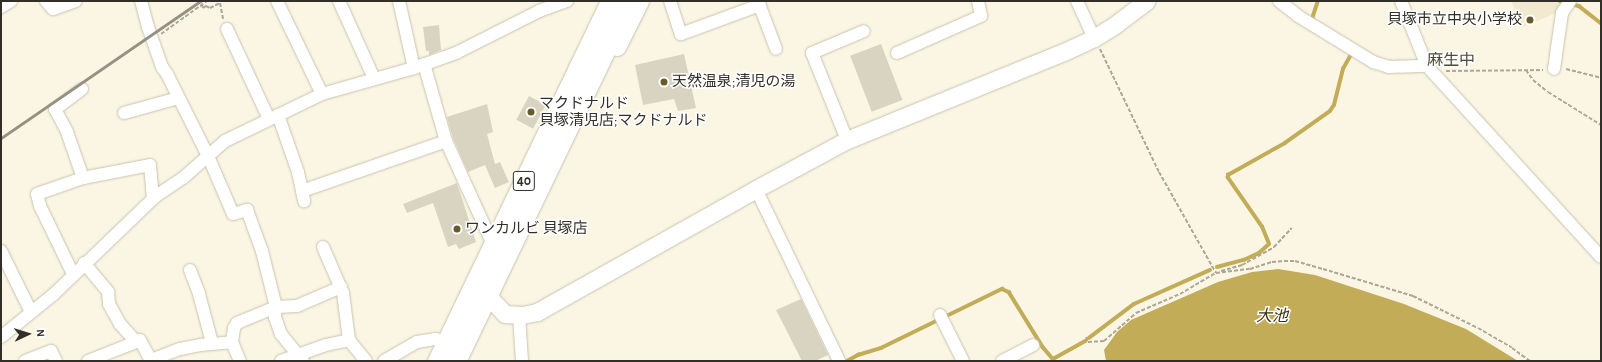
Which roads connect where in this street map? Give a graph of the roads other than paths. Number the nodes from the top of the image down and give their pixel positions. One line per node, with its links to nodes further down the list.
1 (11, 1): 21 (street)
2 (46, 1): 3 (street)
3 (76, 1)
4 (141, 1): 34 (street)
5 (277, 1): 32 (street)
6 (340, 1): 30 (street)
7 (399, 1): 27 (street)
8 (567, 1): 20 (street)
9 (610, 1): 43 (main road, 40)
10 (629, 1): 33 (main road, 40)
11 (640, 1): 33 (street)
12 (670, 1): 19 (street)
13 (978, 1): 26 (street)
14 (1077, 1): 24 (street)
15 (1146, 1): 24 (street)
16 (1279, 1): 28 (street)
17 (1401, 1): 28 (street)
18 (1570, 1): 29 (street)
19 (759, 3): 25 (street)
20 (538, 6): 27 (street)
21 (1, 7)
22 (227, 28): 36 (street)
23 (864, 31): 37 (street)
24 (1094, 38): 37 (street)
25 (776, 49)
26 (897, 53)
27 (419, 66): 30 (street); 38 (street)
28 (1429, 68): 46 (street)
29 (1554, 70)
30 (374, 78): 32 (street)
31 (82, 89): 40 (street)
32 (322, 94): 36 (street)
33 (583, 96): 48 (main road, 40)
34 (178, 98): 35 (street); 39 (street)
35 (124, 113)
36 (273, 117): 38 (street); 39 (street)
37 (847, 140): 41 (street)
38 (446, 141): 43 (street)
39 (208, 156): 42 (street); 53 (street)
40 (83, 178): 42 (street); 50 (street)
41 (756, 189): 55 (street); 76 (street)
42 (153, 199): 47 (street)
43 (493, 245): 48 (street); 52 (main road, 40)
44 (323, 247): 51 (street)
45 (1, 251): 54 (street)
46 (1601, 257)
47 (84, 263): 50 (street); 60 (street)
48 (502, 266): 52 (main road, 40)
49 (190, 270): 62 (street)
50 (73, 274): 54 (street)
51 (341, 287): 53 (street); 58 (street)
52 (481, 289): 55 (street); 59 (main road, 40); 74 (main road, 40)
53 (276, 307): 61 (street); 64 (street)
54 (31, 312): 57 (street)
55 (519, 315): 75 (street)
56 (941, 318): 77 (street)
57 (1, 337)
58 (349, 340): 64 (street); 71 (street)
59 (447, 341): 72 (street); 73 (main road, 40)
60 (136, 342): 67 (street); 68 (street)
61 (232, 342): 62 (street); 69 (street)
62 (212, 343): 68 (street)
63 (1033, 345): 78 (street)
64 (301, 358): 70 (street)
65 (25, 361): 66 (street)
66 (56, 361)
67 (88, 361)
68 (151, 361)
69 (240, 361)
70 (281, 361)
71 (366, 361)
72 (384, 361)
73 (437, 361)
74 (456, 361)
75 (522, 361)
76 (839, 361)
77 (962, 361)
78 (1002, 361)

